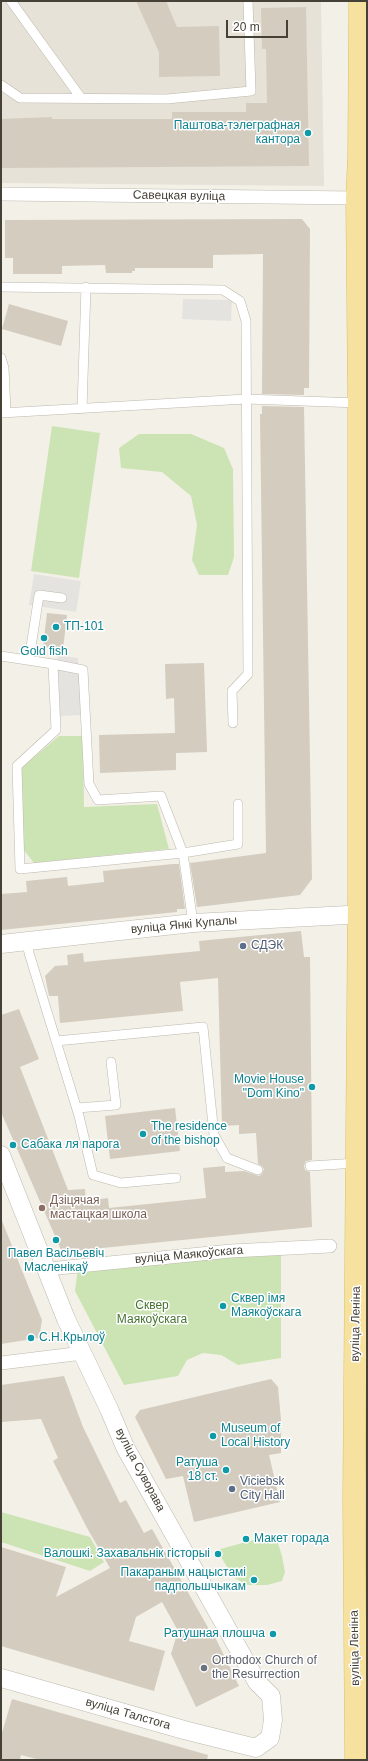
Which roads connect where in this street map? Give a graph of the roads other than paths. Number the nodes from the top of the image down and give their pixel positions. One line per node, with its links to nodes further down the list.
1 (10, 1): 5 (lane)
2 (248, 1): 5 (lane)
3 (360, 1): 7 (main road, вуліца Леніна)
4 (1, 86): 5 (lane)
5 (81, 98)
6 (1, 194): 7 (street, Савецкая вуліца)
7 (357, 198): 12 (main road, вуліца Леніна)
8 (1, 287): 9 (lane)
9 (86, 287): 11 (lane); 13 (lane)
10 (1, 358): 14 (lane)
11 (246, 400): 12 (lane); 13 (lane); 19 (lane)
12 (359, 403): 22 (main road, вуліца Леніна)
13 (82, 409): 14 (lane)
14 (3, 412)
15 (62, 598): 17 (lane)
16 (1, 656): 17 (lane)
17 (29, 660): 18 (lane)
18 (53, 664): 21 (lane); 21 (lane)
19 (233, 723)
20 (238, 804): 21 (lane)
21 (183, 853): 23 (lane)
22 (362, 914): 23 (street, вуліца Янкі Купалы); 30 (main road, вуліца Леніна)
23 (193, 923): 24 (street, вуліца Янкі Купалы)
24 (27, 942): 25 (street, вуліца Янкі Купалы); 26 (lane)
25 (1, 944)
26 (56, 1041): 28 (lane); 32 (lane)
27 (111, 1062): 28 (lane)
28 (77, 1108): 33 (lane)
29 (1, 1155): 35 (street, вуліца Суворава)
30 (357, 1163): 31 (lane); 37 (main road, вуліца Леніна)
31 (310, 1166)
32 (258, 1170)
33 (176, 1178)
34 (330, 1246): 35 (street, вуліца Маякоўскага)
35 (48, 1268): 36 (street, вуліца Суворава)
36 (83, 1353): 38 (street); 40 (street, вуліца Суворава)
37 (361, 1360): 41 (main road, вуліца Леніна)
38 (1, 1363)
39 (1, 1678): 40 (street, вуліца Талстога)
40 (256, 1748)
41 (356, 1760)

